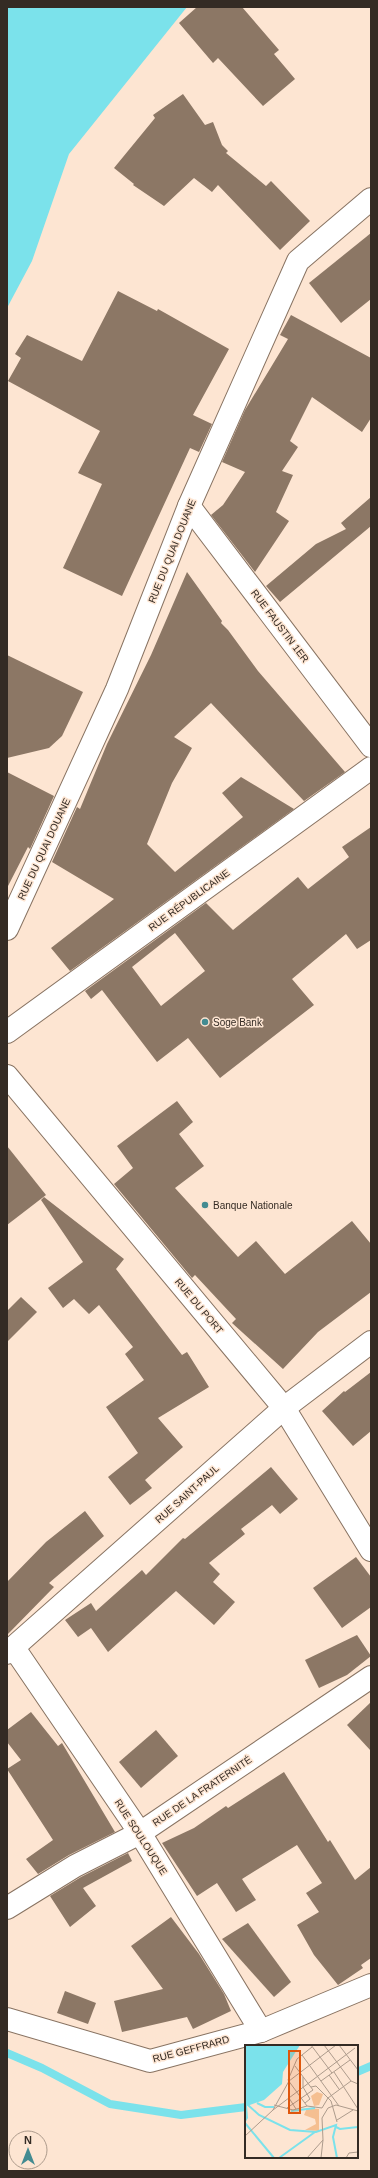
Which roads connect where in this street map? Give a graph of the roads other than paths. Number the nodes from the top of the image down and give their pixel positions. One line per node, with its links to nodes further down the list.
1 (371, 199): 2 (street, RUE DU QUAI DOUANE)
2 (190, 506): 3 (street, RUE FAUSTIN 1ER); 5 (street, RUE DU QUAI DOUANE)
3 (371, 746)
4 (371, 768): 6 (street, RUE RÉPUBLICAINE)
5 (7, 929)
6 (7, 1032)
7 (7, 1076): 9 (street, RUE DU PORT)
8 (371, 1342): 9 (street, RUE SAINT-PAUL)
9 (284, 1408): 10 (street, RUE DU PORT); 11 (street, RUE SAINT-PAUL)
10 (371, 1550)
11 (10, 1650): 13 (street, RUE SOULOUQUE)
12 (371, 1677): 13 (street, RUE DE LA FRATERNITÉ)
13 (140, 1833): 14 (street, RUE DE LA FRATERNITÉ); 17 (street, RUE SOULOUQUE)
14 (7, 1908)
15 (371, 1985): 17 (street, RUE GEFFRARD)
16 (7, 2019): 17 (street, RUE GEFFRARD)
17 (261, 2031)

